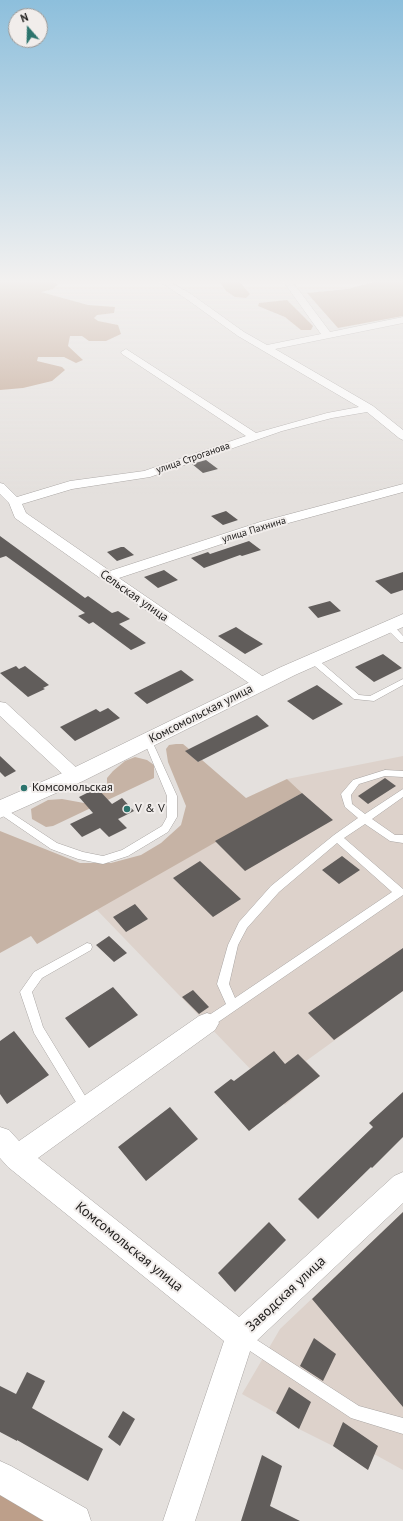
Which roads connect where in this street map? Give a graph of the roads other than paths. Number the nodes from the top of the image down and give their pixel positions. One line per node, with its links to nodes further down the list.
1 (126, 352): 5 (street)
2 (274, 352): 3 (street)
3 (369, 408): 4 (street); 5 (street, улица Строганова)
4 (403, 436)
5 (255, 437): 8 (street, улица Строганова)
6 (0, 487): 8 (street, Сельская улица)
7 (403, 488): 9 (street, улица Пахнина)
8 (15, 502): 9 (street, Сельская улица)
9 (107, 577): 13 (street, Сельская улица)
10 (398, 629): 11 (main road, Комсомольская улица)
11 (313, 660): 12 (lane); 13 (main road, Комсомольская улица)
12 (403, 682)
13 (262, 684): 15 (main road, Комсомольская улица)
14 (0, 708): 17 (street)
15 (148, 741): 17 (main road, Комсомольская улица); 19 (lane)
16 (403, 774): 20 (lane)
17 (75, 776): 19 (main road, Комсомольская улица)
18 (403, 792): 20 (lane)
19 (0, 810)
20 (365, 820): 21 (lane); 22 (lane)
21 (337, 838): 24 (lane); 24 (lane)
22 (403, 839)
23 (87, 947): 26 (lane)
24 (232, 1005): 25 (lane)
25 (207, 1022): 26 (street, Комсомольская улица)
26 (86, 1108): 27 (street, Комсомольская улица)
27 (8, 1149): 29 (street, Комсомольская улица)
28 (403, 1185): 29 (street, Заводская улица)
29 (240, 1336): 30 (lane); 33 (street, Заводская улица)
30 (403, 1426)
31 (0, 1477): 32 (street)
32 (75, 1521)
33 (179, 1521)

